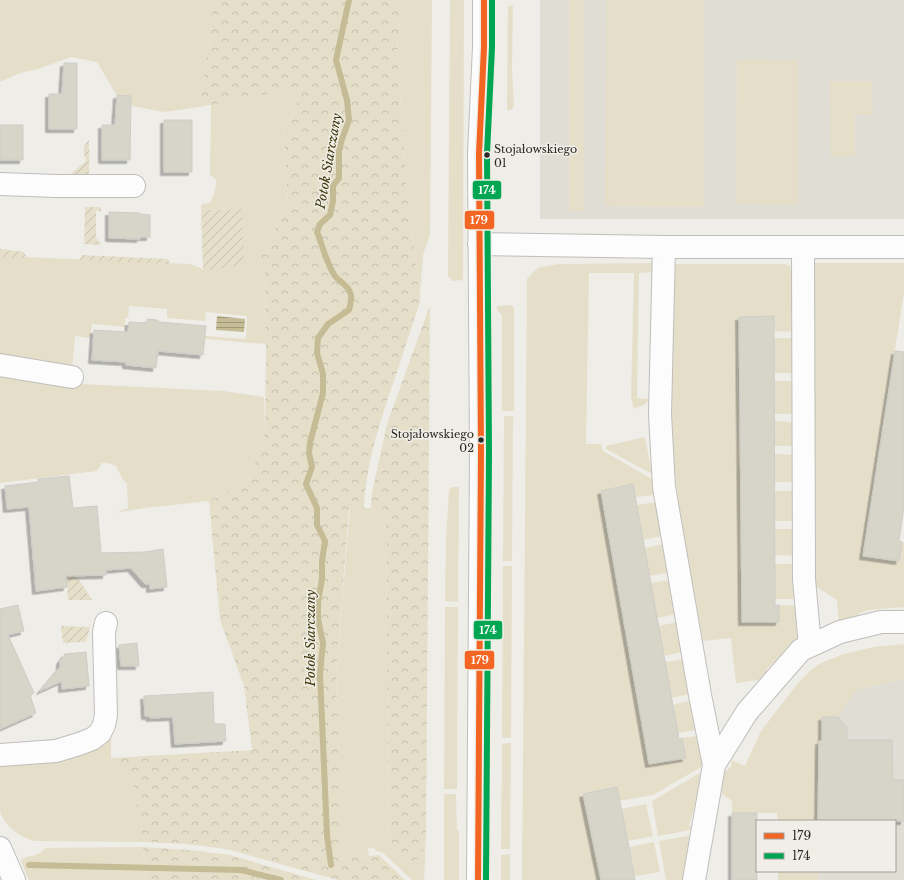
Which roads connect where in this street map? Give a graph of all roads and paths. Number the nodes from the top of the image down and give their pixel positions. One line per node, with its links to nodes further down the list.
1 (484, 0): 4 (street)
2 (0, 184): 3 (street)
3 (134, 186)
4 (479, 244): 5 (street); 17 (street)
5 (664, 247): 6 (street); 14 (street)
6 (803, 247): 7 (street); 12 (street)
7 (904, 247)
8 (0, 365): 9 (street)
9 (72, 377)
10 (904, 622): 12 (street)
11 (106, 623): 13 (street)
12 (810, 646): 14 (street)
13 (0, 755)
14 (714, 765): 18 (street)
15 (0, 848): 16 (street)
16 (14, 880)
17 (478, 880)
18 (694, 880)

